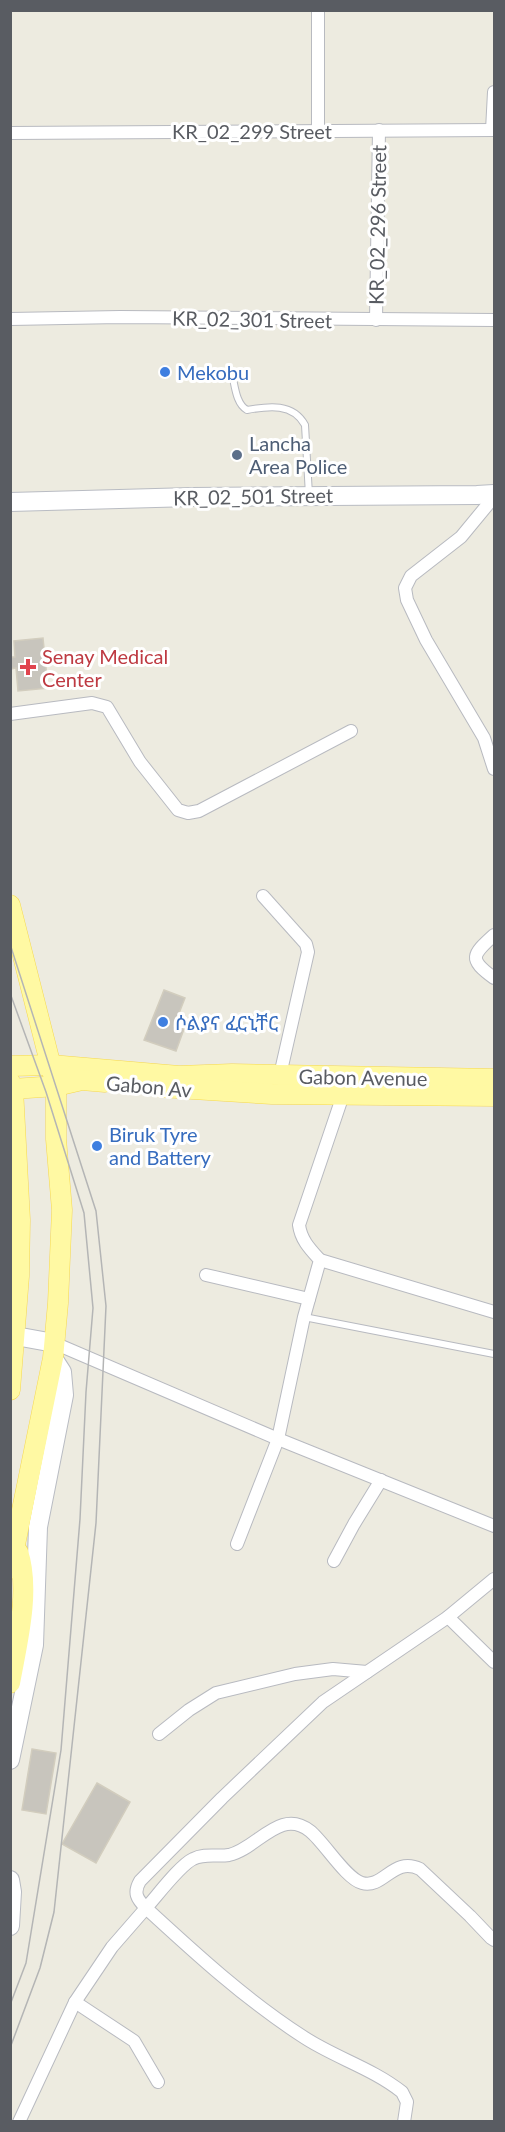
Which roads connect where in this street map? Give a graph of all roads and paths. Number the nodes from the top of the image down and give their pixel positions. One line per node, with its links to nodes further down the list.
1 (318, 10): 5 (street)
2 (495, 92): 4 (street)
3 (379, 130): 4 (street, KR_02_299 Street); 5 (street, KR_02_299 Street); 8 (street, KR_02_296 Street)
4 (493, 130)
5 (318, 131): 6 (street, KR_02_299 Street)
6 (10, 133)
7 (10, 319): 8 (street, KR_02_301 Street)
8 (376, 320): 9 (street, KR_02_301 Street)
9 (495, 320)
10 (232, 374): 12 (lane)
11 (495, 495): 12 (street, KR_02_501 Street); 16 (street)
12 (309, 496): 13 (street, KR_02_501 Street)
13 (10, 502)
14 (10, 714): 15 (street)
15 (351, 731)
16 (495, 769)
17 (263, 896): 25 (street)
18 (10, 905): 20 (main road)
19 (495, 935): 21 (street)
20 (19, 973): 22 (main road)
21 (495, 978)
22 (51, 1065): 23 (main road, Gabon Av); 24 (main road, Gabon Av); 28 (main road)
23 (10, 1066)
24 (232, 1074): 25 (main road, Gabon Avenue)
25 (280, 1075): 26 (main road, Gabon Avenue)
26 (495, 1079)
27 (12, 1085): 28 (main road, Gabon Av); 37 (main road)
28 (56, 1086): 29 (main road, Gabon Av); 38 (main road)
29 (286, 1094): 30 (main road, Gabon Avenue)
30 (343, 1095): 31 (main road, Gabon Avenue); 32 (street)
31 (495, 1096)
32 (320, 1260): 34 (street); 35 (street)
33 (206, 1275): 34 (street)
34 (309, 1299): 36 (street)
35 (495, 1312)
36 (304, 1317): 39 (lane); 42 (street)
37 (13, 1335): 38 (street); 40 (main road)
38 (53, 1350): 42 (street); 45 (main road); 55 (street)
39 (495, 1354)
40 (12, 1371): 41 (main road)
41 (10, 1390)
42 (278, 1439): 43 (street); 46 (street)
43 (381, 1480): 44 (street); 47 (street)
44 (495, 1526)
45 (15, 1544): 48 (main road); 53 (main road)
46 (237, 1544)
47 (334, 1561)
48 (10, 1569)
49 (495, 1579): 50 (street)
50 (448, 1617): 51 (street); 52 (street)
51 (495, 1662)
52 (367, 1672): 54 (street); 57 (street)
53 (10, 1683)
54 (159, 1734)
55 (10, 1760)
56 (10, 1880): 58 (street)
57 (146, 1908): 59 (street); 60 (street); 63 (street)
58 (10, 1926)
59 (495, 1940)
60 (75, 2002): 61 (street); 62 (street)
61 (158, 2082)
62 (19, 2121)
63 (404, 2121)

